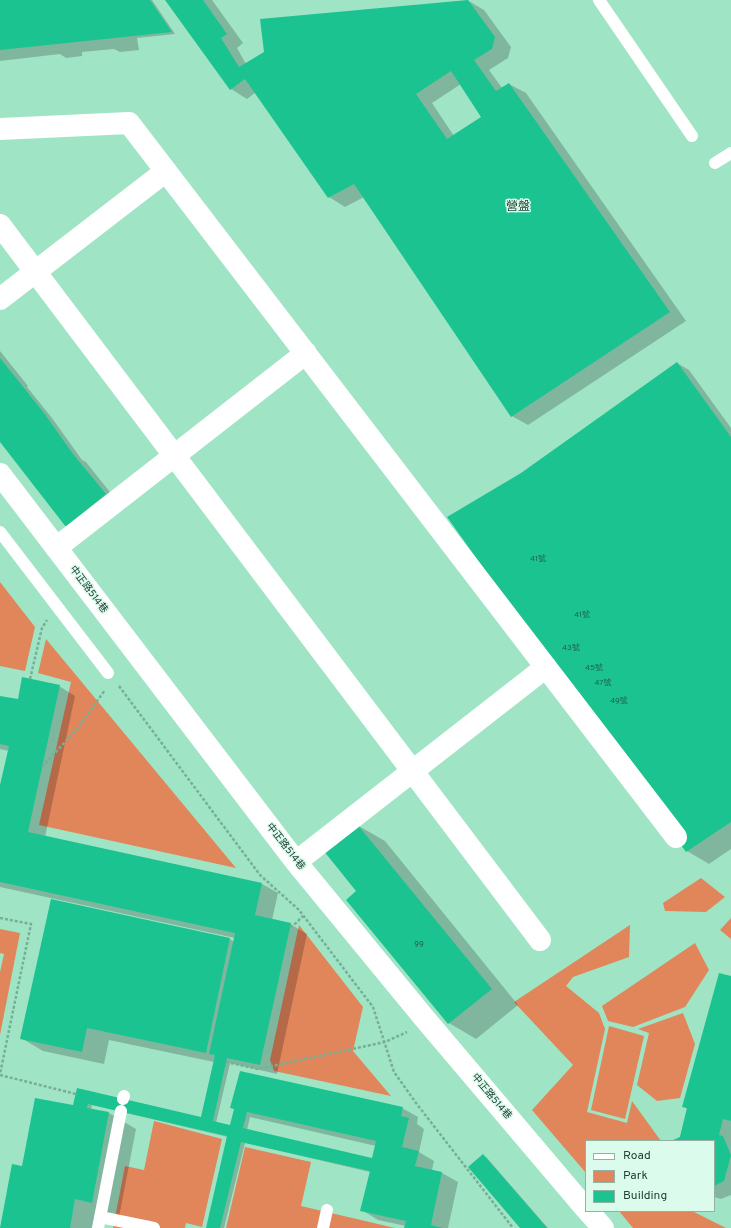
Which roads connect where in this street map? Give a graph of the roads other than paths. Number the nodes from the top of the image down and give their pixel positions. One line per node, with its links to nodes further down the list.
1 (599, 0): 3 (lane)
2 (0, 129): 6 (street)
3 (692, 136)
4 (731, 153): 5 (lane)
5 (715, 163)
6 (166, 171): 8 (street); 10 (street)
7 (0, 225): 8 (street)
8 (35, 272): 9 (street); 11 (street)
9 (0, 298)
10 (306, 354): 11 (street); 15 (street)
11 (174, 456): 14 (street); 17 (street)
12 (0, 474): 14 (street, 中正路514巷)
13 (0, 532): 16 (lane)
14 (56, 548): 19 (street, 中正路514巷)
15 (546, 667): 17 (street); 18 (street)
16 (111, 675)
17 (413, 771): 19 (street); 20 (street)
18 (676, 837)
19 (296, 862): 22 (street, 中正路514巷)
20 (540, 940)
21 (122, 1102): 25 (lane)
22 (585, 1207)
23 (327, 1210): 27 (lane)
24 (589, 1212): 28 (street)
25 (99, 1222): 26 (lane)
26 (154, 1228)
27 (323, 1228)
28 (602, 1228)

